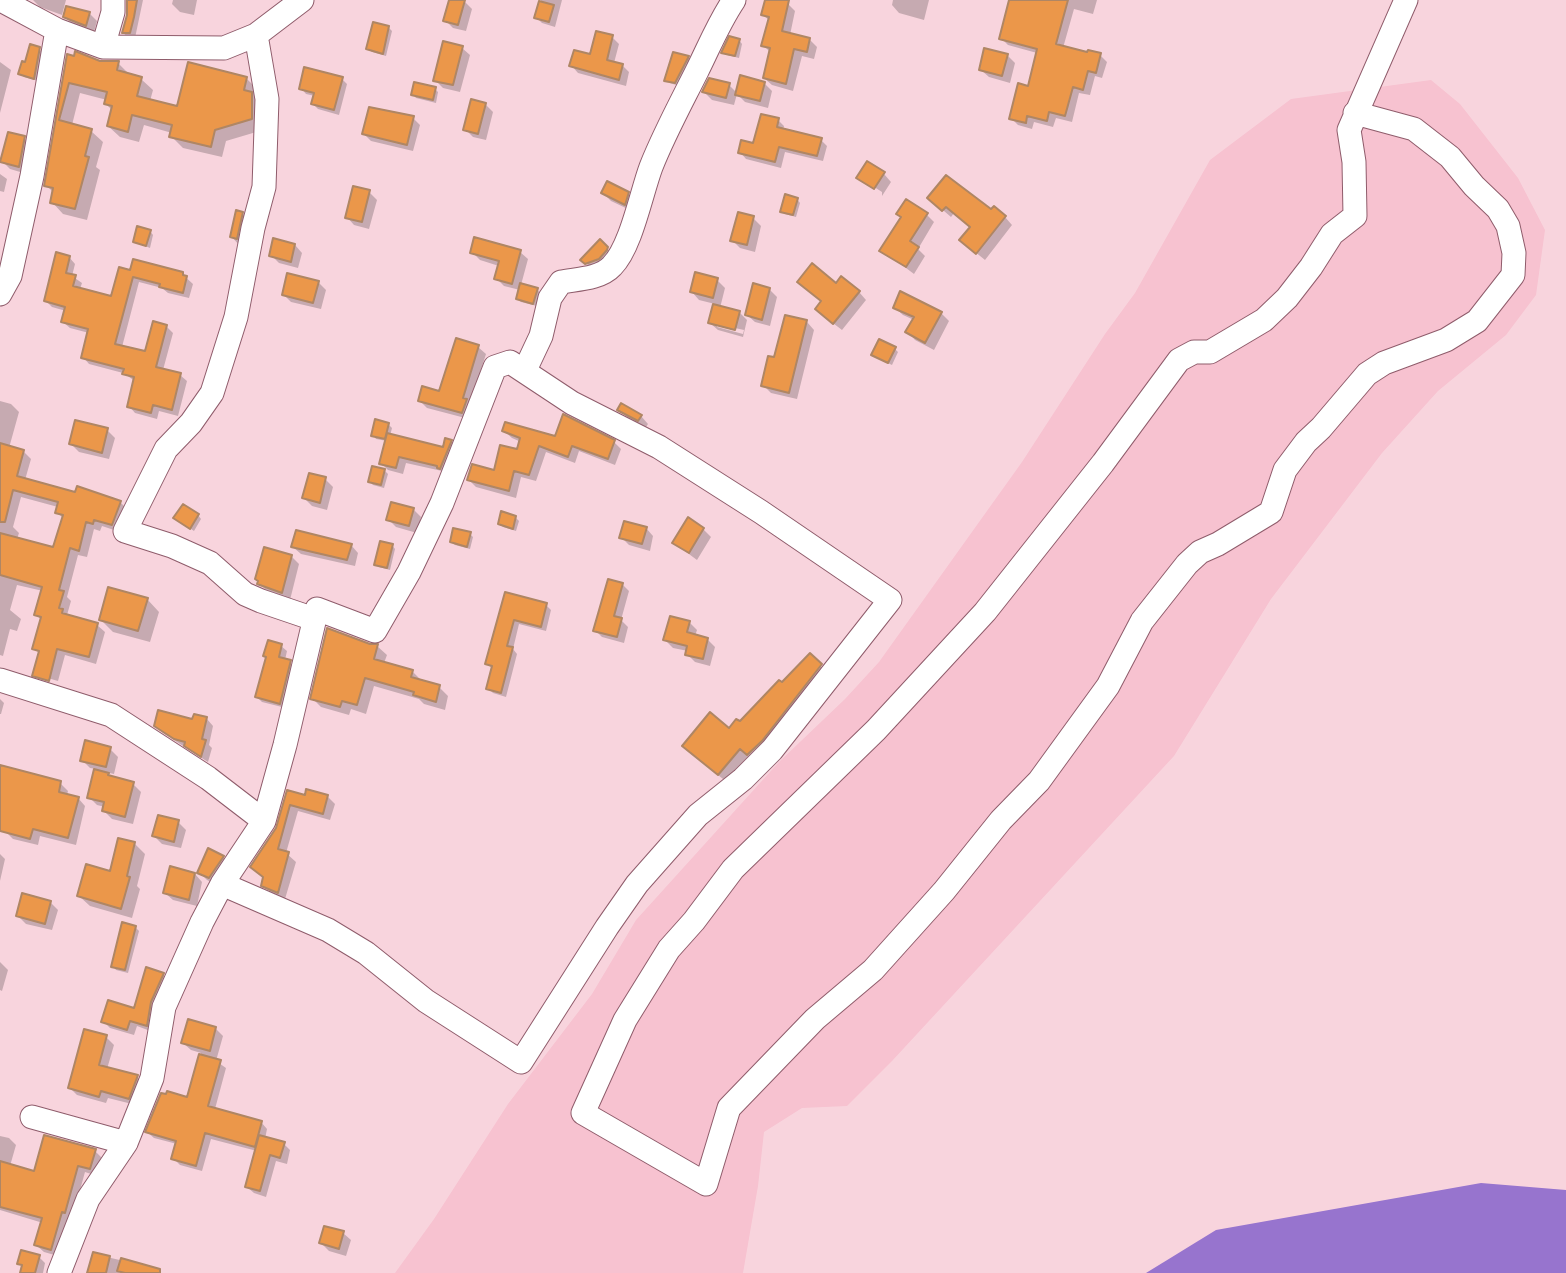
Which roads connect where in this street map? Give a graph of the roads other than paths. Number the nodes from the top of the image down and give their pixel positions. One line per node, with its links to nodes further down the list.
1 (1, 0): 6 (street)
2 (113, 0): 8 (street)
3 (302, 0): 7 (street)
4 (734, 0): 11 (street)
5 (1406, 0): 9 (street)
6 (57, 30): 8 (street); 10 (street)
7 (256, 35): 8 (street); 12 (street)
8 (103, 47)
9 (1355, 113): 9 (street)
10 (0, 294)
11 (525, 370): 12 (street); 15 (street)
12 (314, 619): 14 (street)
13 (0, 680): 14 (street)
14 (264, 821): 15 (street)
15 (222, 884): 17 (street)
16 (32, 1117): 17 (street)
17 (127, 1143): 18 (street)
18 (59, 1273)

